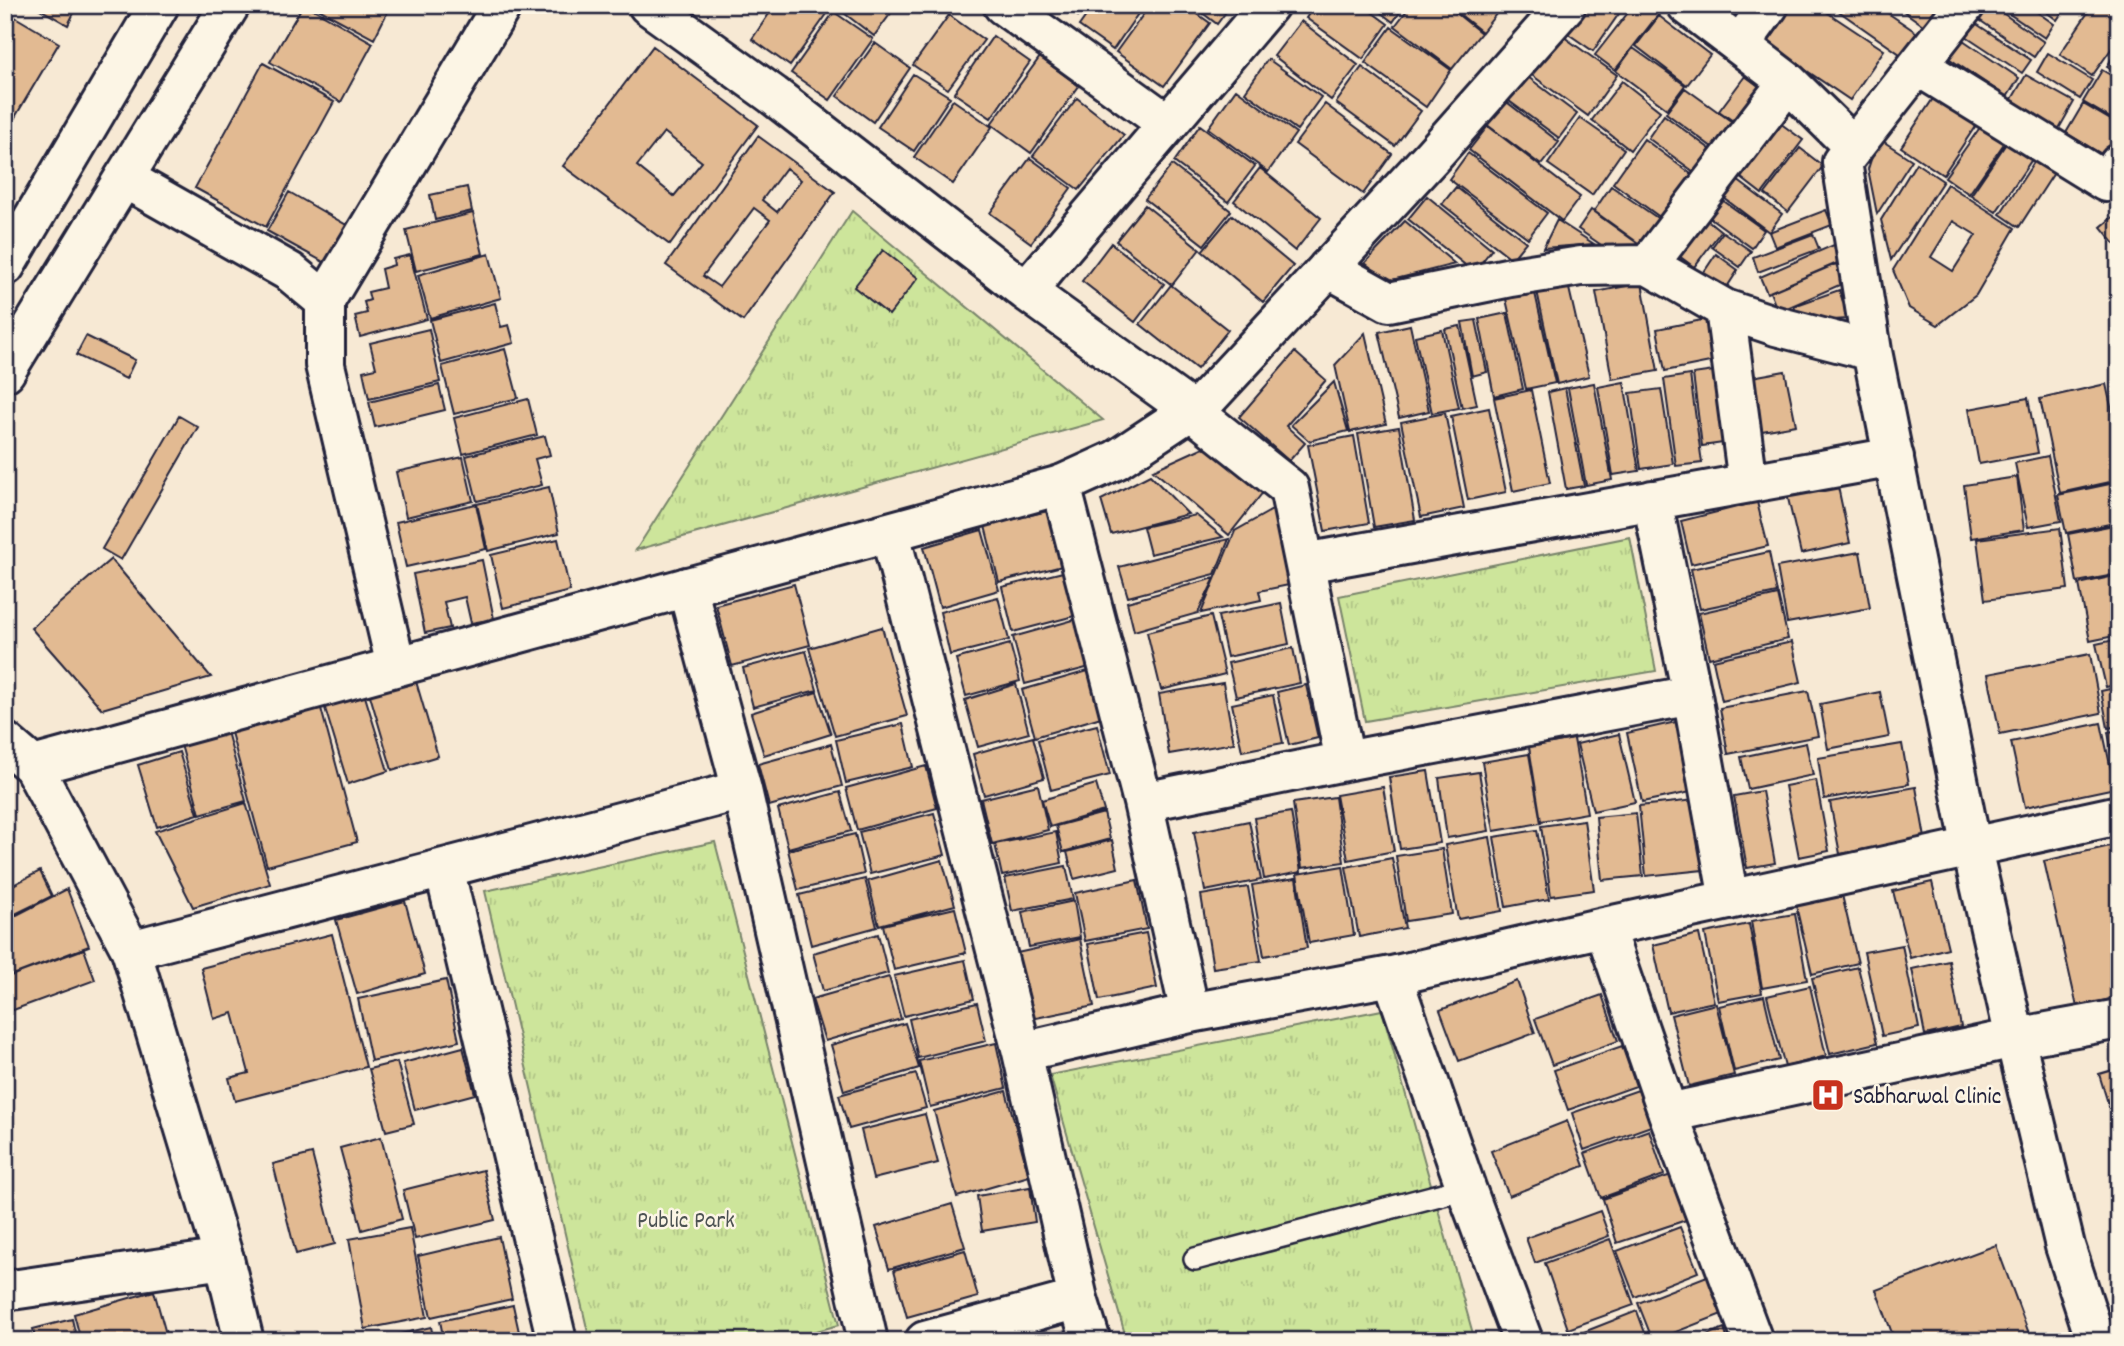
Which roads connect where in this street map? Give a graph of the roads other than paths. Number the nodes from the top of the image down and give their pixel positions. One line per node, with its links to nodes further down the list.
1 (159, 5): 19 (street)
2 (230, 5): 17 (street)
3 (502, 5): 22 (street)
4 (648, 5): 21 (street)
5 (1003, 5): 14 (street)
6 (1269, 5): 14 (street)
7 (1566, 5): 20 (street)
8 (1687, 5): 11 (street)
9 (1769, 5): 11 (street)
10 (1965, 5): 12 (street)
11 (1740, 45): 13 (street)
12 (1918, 66): 15 (street); 16 (street)
13 (1788, 82): 15 (street); 18 (street)
14 (1168, 124): 21 (street)
15 (1854, 147): 24 (street)
16 (2119, 164)
17 (124, 178): 22 (street); 25 (street)
18 (1648, 265): 20 (street); 23 (street)
19 (5, 266)
20 (1328, 268): 26 (street)
21 (1026, 291): 26 (street)
22 (325, 301): 34 (street)
23 (1725, 309): 24 (street); 28 (street)
24 (1872, 351): 27 (street)
25 (5, 372)
26 (1192, 411): 29 (street); 32 (street)
27 (1894, 457): 28 (street); 41 (street)
28 (1748, 483): 30 (street)
29 (1060, 485): 31 (street); 39 (street)
30 (1652, 500): 32 (street); 35 (street)
31 (890, 533): 33 (street); 50 (street)
32 (1305, 563): 37 (street)
33 (687, 587): 34 (street); 38 (street)
34 (396, 666): 36 (street)
35 (1692, 695): 37 (street); 43 (street)
36 (19, 754): 45 (street)
37 (1345, 761): 39 (street)
38 (742, 790): 42 (street); 59 (street)
39 (1143, 802): 47 (street)
40 (2119, 816): 41 (street)
41 (1972, 849): 43 (street); 49 (street)
42 (443, 868): 45 (street); 58 (street)
43 (1729, 900): 44 (street)
44 (1604, 927): 46 (street); 51 (street)
45 (131, 950): 53 (street)
46 (1392, 976): 47 (street); 52 (street)
47 (1190, 1013): 50 (street)
48 (2119, 1018): 49 (street)
49 (2015, 1038): 51 (street); 64 (street)
50 (1022, 1052): 56 (street)
51 (1668, 1113): 63 (street)
52 (1466, 1188): 54 (lane); 62 (street)
53 (224, 1259): 55 (street); 57 (street)
54 (1195, 1259)
55 (5, 1291)
56 (1078, 1299): 60 (street); 61 (street)
57 (244, 1341)
58 (557, 1341)
59 (868, 1341)
60 (925, 1341)
61 (1091, 1341)
62 (1522, 1341)
63 (1754, 1341)
64 (2096, 1341)

